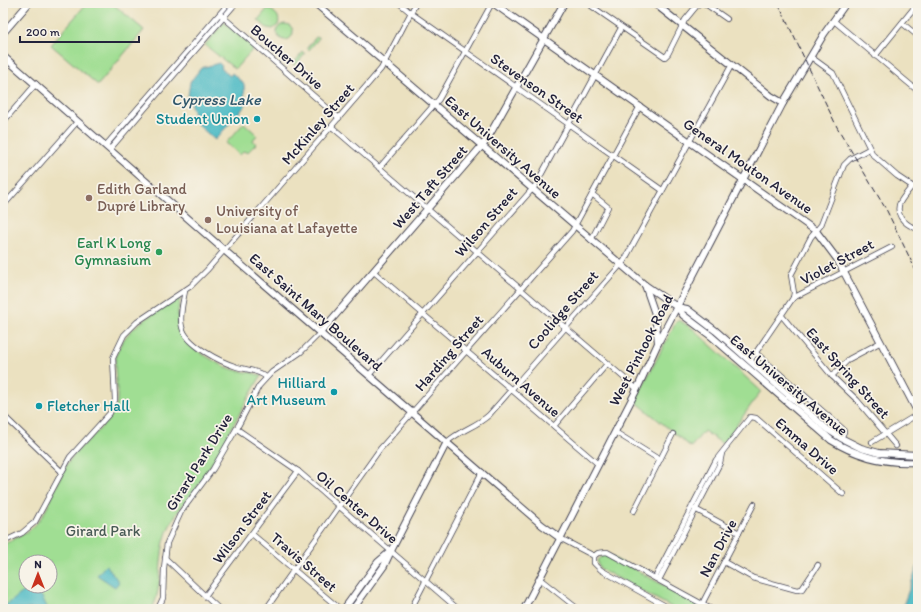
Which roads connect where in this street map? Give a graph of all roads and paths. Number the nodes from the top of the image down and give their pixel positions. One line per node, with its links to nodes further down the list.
1 (29, 3): 22 (street)
2 (229, 3): 16 (street)
3 (236, 3): 16 (street)
4 (315, 3): 29 (street, East University Avenue)
5 (399, 3): 15 (street, Stevenson Street)
6 (416, 3): 15 (street, McKinley Street)
7 (492, 3): 24 (street, General Mouton Avenue); 25 (street)
8 (564, 3): 24 (street, West Taft Street)
9 (587, 3): 21 (street)
10 (654, 3): 20 (street)
11 (699, 3): 20 (street)
12 (704, 3): 17 (street)
13 (846, 3): 18 (street, West Pinhook Road)
14 (918, 3): 19 (street)
15 (411, 13): 25 (street, Stevenson Street); 29 (street, McKinley Street)
16 (222, 15): 32 (street); 39 (street, Boucher Drive)
17 (728, 19)
18 (834, 21): 27 (street); 28 (street, West Pinhook Road)
19 (902, 23): 23 (street); 27 (street)
20 (683, 27): 21 (street); 30 (street)
21 (622, 28): 31 (street, Wilson Street)
22 (3, 33)
23 (918, 36)
24 (544, 39): 31 (street, General Mouton Avenue); 34 (street, West Taft Street)
25 (466, 52): 34 (street, Stevenson Street); 37 (street)
26 (3, 56): 33 (street, East Saint Mary Boulevard)
27 (875, 56): 35 (street)
28 (811, 57): 36 (street, West Pinhook Road); 49 (street)
29 (384, 62): 37 (street, East University Avenue); 39 (street, McKinley Street)
30 (731, 66): 36 (street); 46 (street, Coolidge Street)
31 (596, 75): 38 (street, General Mouton Avenue); 43 (street, Wilson Street)
32 (167, 78): 42 (street); 44 (street)
33 (36, 84): 40 (street); 41 (street, East Saint Mary Boulevard)
34 (517, 88): 43 (street, Stevenson Street); 47 (street, West Taft Street)
35 (918, 91)
36 (783, 103): 52 (street, West Pinhook Road)
37 (434, 106): 47 (street, East University Avenue); 51 (street)
38 (640, 106): 46 (street, General Mouton Avenue); 50 (street, Harding Street)
39 (339, 118): 45 (street, McKinley Street)
40 (3, 122)
41 (77, 122): 48 (street, East Saint Mary Boulevard); 58 (street)
42 (125, 123): 44 (street); 48 (street)
43 (568, 124): 50 (street, Stevenson Street); 54 (street, Wilson Street)
44 (129, 127): 48 (street)
45 (332, 127): 51 (street); 65 (street, McKinley Street)
46 (690, 141): 52 (street, General Mouton Avenue); 55 (street, Coolidge Street)
47 (482, 146): 54 (street, East University Avenue); 59 (street, West Taft Street)
48 (108, 147): 65 (street, East Saint Mary Boulevard)
49 (869, 149): 53 (street); 62 (street)
50 (613, 156): 55 (street, Stevenson Street); 57 (street, Harding Street)
51 (379, 168): 59 (street)
52 (744, 180): 62 (street, General Mouton Avenue); 74 (street, West Pinhook Road)
53 (912, 186): 56 (street); 61 (street)
54 (532, 189): 60 (street, East University Avenue); 66 (street, Wilson Street)
55 (662, 190): 67 (street, Coolidge Street)
56 (918, 190)
57 (592, 194): 60 (street, Harding Street); 63 (street)
58 (3, 206)
59 (428, 210): 66 (street); 69 (street, West Taft Street)
60 (575, 226): 63 (street, East University Avenue); 71 (street, Harding Street)
61 (918, 229)
62 (816, 231): 68 (street, General Mouton Avenue); 73 (street)
63 (591, 240): 67 (street, East University Avenue)
64 (892, 247): 68 (street, Violet Street)
65 (224, 250): 72 (street, McKinley Street); 78 (street, East Saint Mary Boulevard)
66 (476, 252): 71 (street); 75 (street, Wilson Street)
67 (620, 265): 70 (street, East University Avenue); 77 (street, Coolidge Street)
68 (844, 271): 73 (street, Violet Street); 79 (street, General Mouton Avenue)
69 (374, 272): 75 (street, Auburn Avenue); 78 (street, West Taft Street)
70 (644, 285): 74 (street, East University Avenue); 80 (street)
71 (520, 290): 77 (street); 81 (street, Harding Street)
72 (185, 291): 88 (street); 108 (street, McKinley Street)
73 (793, 298): 76 (street)
74 (677, 307): 80 (street, West Pinhook Road); 83 (street, East University Avenue); 85 (street, East University Avenue)
75 (423, 314): 81 (street, Auburn Avenue); 86 (street, Wilson Street)
76 (782, 316): 82 (street); 87 (street, East Spring Street)
77 (565, 327): 84 (street); 89 (street, Coolidge Street)
78 (320, 333): 86 (street, East Saint Mary Boulevard); 88 (street, Girard Park Drive)
79 (880, 342): 87 (street); 92 (street, General Mouton Avenue)
80 (658, 343): 90 (street, West Pinhook Road)
81 (467, 351): 89 (street, Auburn Avenue); 91 (street, Harding Street)
82 (756, 353): 83 (street); 99 (street)
83 (750, 361): 85 (street); 99 (street, East University Avenue)
84 (607, 364): 90 (street); 94 (street)
85 (745, 366): 102 (street, East University Avenue)
86 (369, 375): 91 (street, East Saint Mary Boulevard)
87 (832, 376): 97 (street, East Spring Street)
88 (266, 377): 95 (street, Girard Park Drive)
89 (511, 389): 94 (street, Auburn Avenue); 100 (street, Coolidge Street)
90 (637, 390): 96 (street, West Pinhook Road)
91 (413, 413): 100 (street, East Saint Mary Boulevard); 113 (street, Harding Street)
92 (918, 414): 97 (street)
93 (4, 418): 108 (street)
94 (554, 426): 107 (street, Auburn Avenue)
95 (237, 429): 109 (street, Oil Center Drive); 122 (street, Girard Park Drive)
96 (614, 432): 105 (street); 107 (street, West Pinhook Road)
97 (886, 433): 101 (street); 103 (street, East Spring Street)
98 (673, 434): 105 (street)
99 (841, 438): 102 (street); 104 (street, East University Avenue)
100 (447, 442): 110 (street, East Saint Mary Boulevard); 120 (street, Coolidge Street)
101 (872, 442)
102 (838, 445): 106 (street, East University Avenue)
103 (896, 446)
104 (918, 455)
105 (660, 460): 115 (street)
106 (918, 462)
107 (598, 464): 118 (street, West Pinhook Road)
108 (61, 471): 119 (street, McKinley Street)
109 (298, 471): 113 (street, Oil Center Drive); 116 (street, Wilson Street)
110 (482, 472): 118 (street, East Saint Mary Boulevard); 128 (street)
111 (843, 494): 114 (street, Emma Drive)
112 (754, 504): 117 (street, Nan Drive)
113 (340, 507): 120 (street, Oil Center Drive); 125 (street, Harding Street)
114 (694, 509): 117 (street); 127 (street)
115 (634, 511)
116 (252, 534): 125 (street, Travis Street); 129 (street, Wilson Street)
117 (739, 534): 123 (street, Nan Drive)
118 (560, 538): 121 (street); 126 (street, West Pinhook Road)
119 (3, 542)
120 (391, 551): 128 (street, Oil Center Drive); 135 (street, Coolidge Street); 136 (street, Coolidge Street)
121 (594, 556): 127 (street); 141 (street)
122 (164, 558): 129 (street); 131 (street, Girard Park Drive)
123 (724, 562): 124 (street); 130 (street, Nan Drive)
124 (818, 565)
125 (294, 570): 133 (street, Harding Street); 134 (street, Travis Street)
126 (540, 579): 139 (street, West Pinhook Road); 140 (street)
127 (657, 579): 130 (street)
128 (426, 581): 137 (street); 138 (street, Oil Center Drive)
129 (205, 596): 132 (street)
130 (702, 604): 142 (street)
131 (158, 609)
132 (219, 609)
133 (266, 609)
134 (340, 609)
135 (344, 609)
136 (353, 609)
137 (411, 609)
138 (458, 609)
139 (524, 609)
140 (578, 609)
141 (671, 609)
142 (711, 609)

